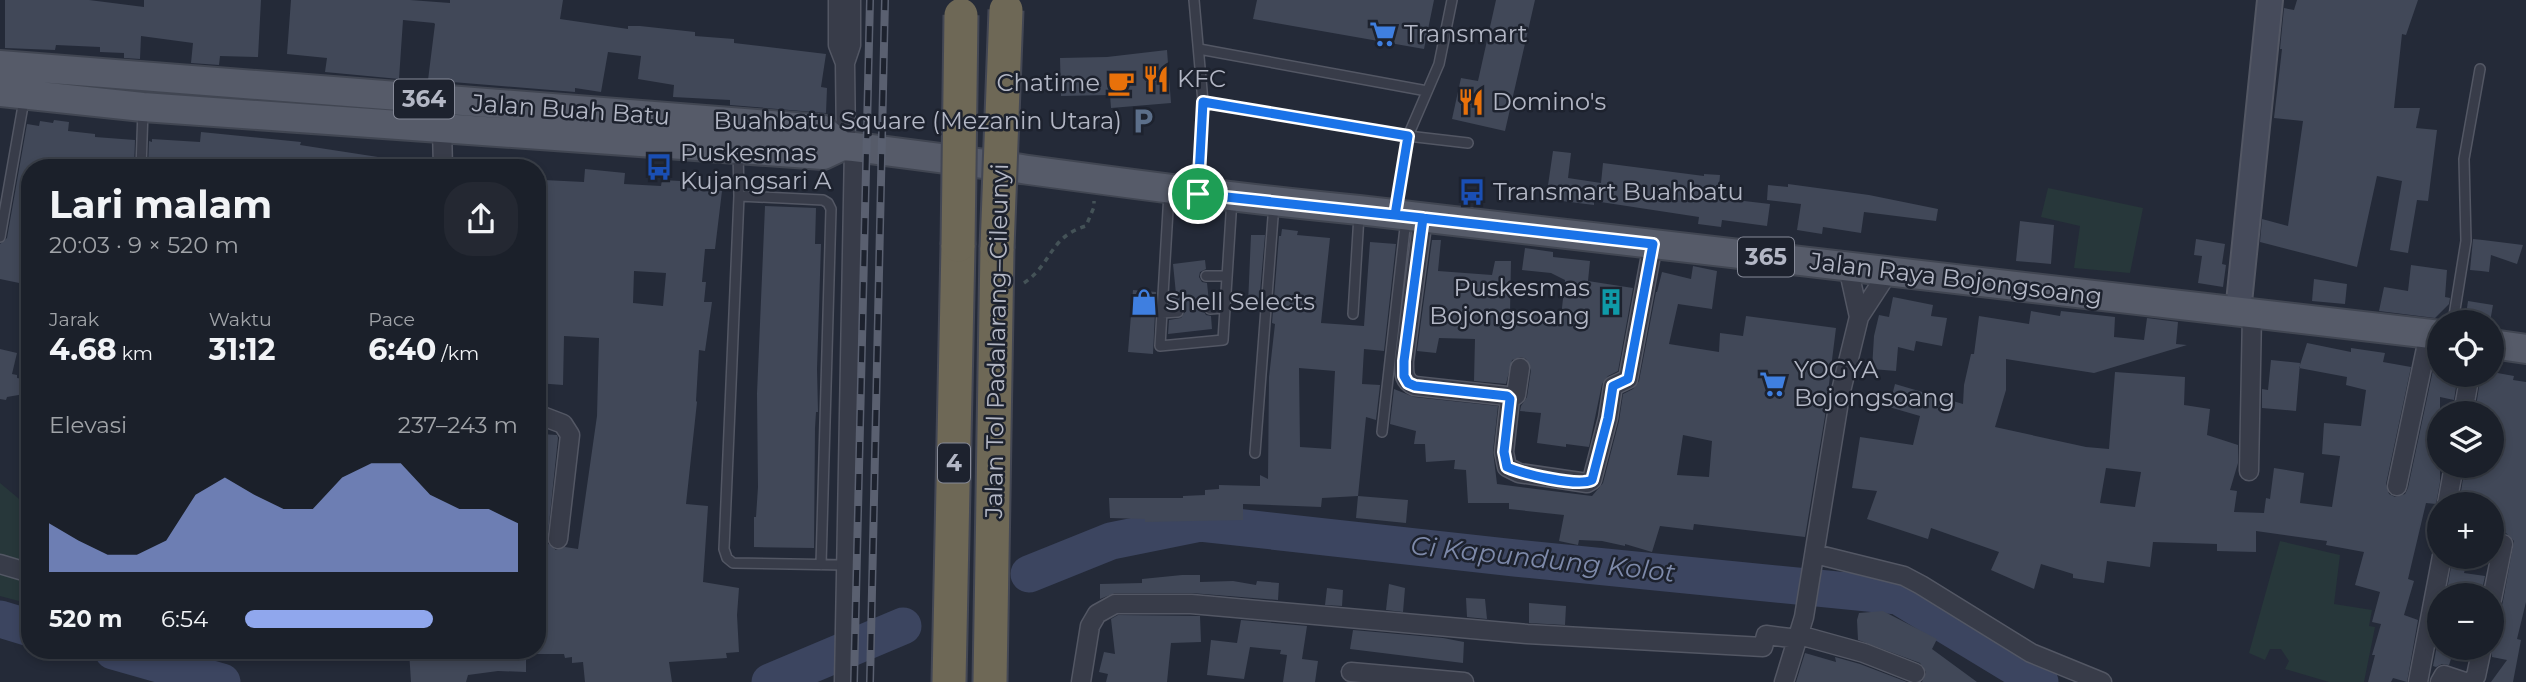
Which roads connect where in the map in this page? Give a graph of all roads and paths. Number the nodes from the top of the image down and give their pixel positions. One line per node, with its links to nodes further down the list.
1 (838, 0): 9 (street)
2 (851, 0): 9 (street)
3 (1194, 0): 8 (lane)
4 (1452, 0): 12 (lane)
5 (2270, 0): 46 (street)
6 (1006, 5): 76 (highway, Jalan Tol Padalarang–Cileunyi / 4, bridge)
7 (961, 7): 56 (highway, Jalan Tol Padalarang–Cileunyi / 4, bridge)
8 (1199, 49): 12 (lane); 14 (lane)
9 (845, 63): 19 (street)
10 (0, 65): 19 (main road, Jalan Buah Batu / 364)
11 (2480, 69): 43 (lane)
12 (1427, 91): 17 (lane)
13 (12, 93): 15 (main road, Jalan Buah Batu / 364); 32 (lane)
14 (1203, 102): 17 (lane); 26 (lane)
15 (143, 107): 16 (main road, Jalan Buah Batu / 364); 21 (lane)
16 (442, 130): 20 (main road, Jalan Buah Batu / 364); 22 (street)
17 (1408, 136): 18 (lane); 31 (lane)
18 (1468, 143)
19 (847, 147): 20 (main road, Jalan Buah Batu / 364); 23 (main road, Jalan Buah Batu); 65 (street)
20 (738, 150): 27 (lane)
21 (141, 159)
22 (443, 159)
23 (972, 162): 24 (main road, Jalan Raya Bojongsoang)
24 (1094, 178): 25 (main road, Jalan Raya Bojongsoang / 365); 40 (path)
25 (1169, 190): 26 (main road, Jalan Raya Bojongsoang / 365); 39 (lane)
26 (1198, 194): 28 (main road, Jalan Raya Bojongsoang / 365)
27 (739, 196): 64 (lane); 64 (lane)
28 (1233, 198): 29 (main road, Jalan Raya Bojongsoang / 365); 36 (lane)
29 (1274, 202): 30 (main road, Jalan Raya Bojongsoang / 365); 58 (lane)
30 (1359, 210): 31 (main road, Jalan Raya Bojongsoang / 365); 47 (lane)
31 (1408, 216): 33 (main road, Jalan Raya Bojongsoang / 365); 54 (street); 57 (lane)
32 (0, 237)
33 (1653, 244): 34 (main road, Jalan Raya Bojongsoang / 365); 54 (street)
34 (1849, 267): 35 (main road, Jalan Raya Bojongsoang / 365); 48 (street)
35 (1888, 271): 46 (main road, Jalan Raya Bojongsoang / 365); 48 (street)
36 (1227, 275): 37 (lane); 41 (lane)
37 (1206, 276)
38 (1175, 279): 39 (lane)
39 (1164, 280): 45 (lane)
40 (1024, 283)
41 (1224, 308): 42 (lane); 45 (lane)
42 (1210, 309)
43 (2446, 310)
44 (1178, 312): 45 (lane)
45 (1162, 313)
46 (2245, 313): 49 (main road, Jalan Raya Bojongsoang / 365); 59 (street)
47 (1353, 314)
48 (1859, 317): 62 (street)
49 (2427, 329)
50 (2504, 346): 51 (main road)
51 (2526, 349)
52 (1520, 368): 54 (street)
53 (2427, 377): 60 (street)
54 (1510, 399)
55 (546, 417): 61 (street)
56 (955, 419): 74 (highway); 75 (highway, Jalan Tol Padalarang–Cileunyi / 4)
57 (1382, 432)
58 (1255, 453)
59 (2249, 471)
60 (2397, 486)
61 (558, 539)
62 (1813, 561): 68 (street); 80 (street)
63 (0, 564): 67 (street)
64 (821, 565): 65 (lane)
65 (846, 565): 73 (street)
66 (2440, 569): 81 (street)
67 (21, 570)
68 (1798, 637): 71 (street); 77 (street); 79 (street)
69 (2479, 660): 72 (street)
70 (1351, 672): 78 (street)
71 (1915, 673)
72 (2473, 680): 82 (street)
73 (844, 682)
74 (937, 682)
75 (949, 682)
76 (990, 682)
77 (1082, 682)
78 (1464, 682)
79 (1784, 682)
80 (2102, 682)
81 (2418, 682)
82 (2440, 682)

